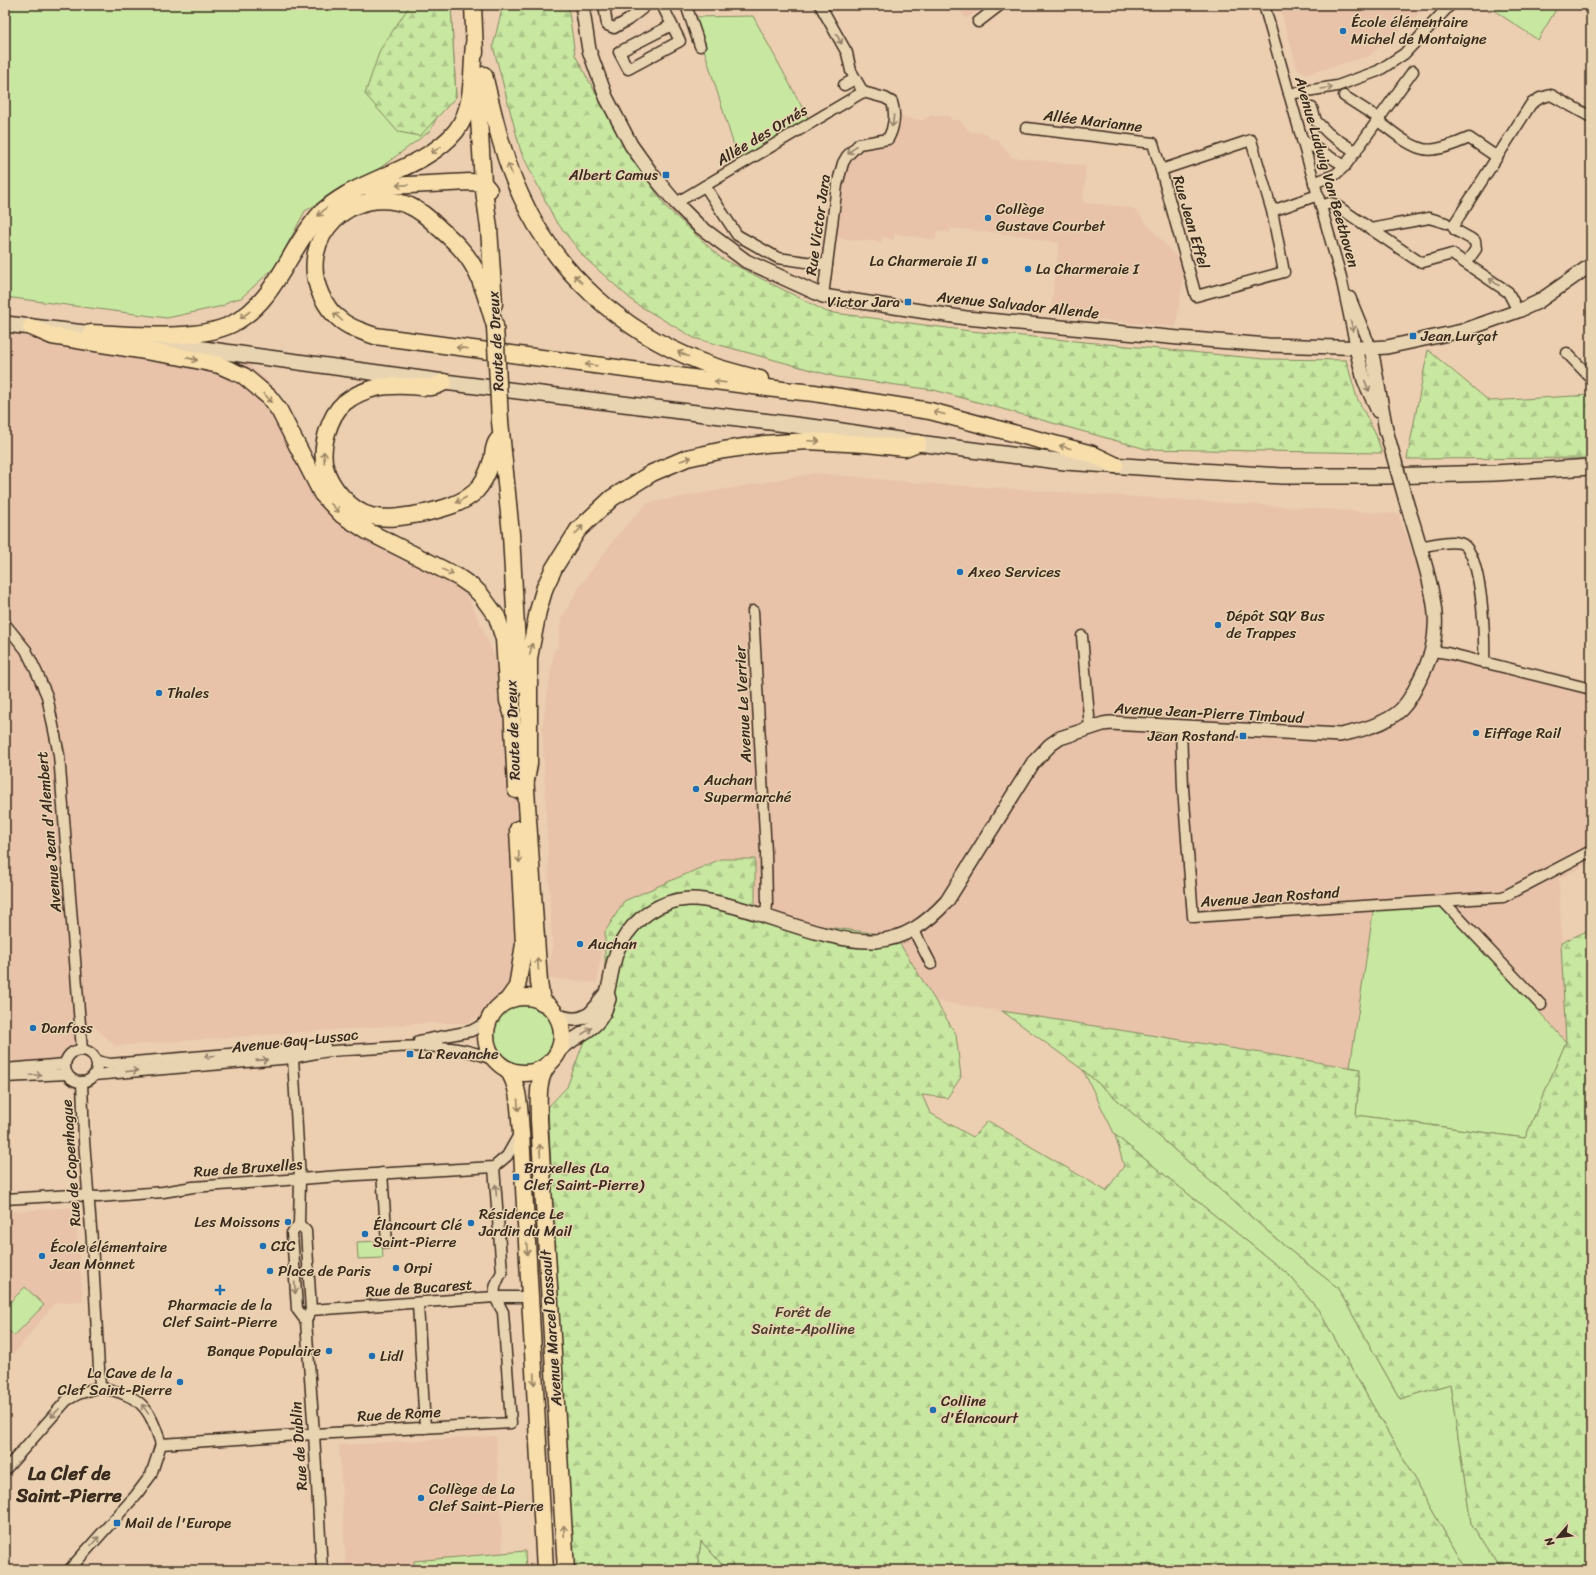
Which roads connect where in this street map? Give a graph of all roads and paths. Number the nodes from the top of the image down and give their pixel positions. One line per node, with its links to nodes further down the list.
1 (473, 5): 14 (main road, Route de Dreux)
2 (480, 5): 17 (main road, Route de Dreux)
3 (582, 5): 38 (street, Avenue Salvador Allende)
4 (604, 5): 5 (street)
5 (647, 5)
6 (662, 5): 13 (street)
7 (686, 5): 15 (street)
8 (820, 5): 18 (street, one-way to 18)
9 (1000, 5): 12 (street)
10 (1264, 5): 21 (street, Avenue Ludwig Van Beethoven)
11 (1450, 5): 21 (street, one-way to 11)
12 (978, 22)
13 (672, 25): 13 (street)
14 (474, 44): 32 (main road, Route de Dreux); 35 (main road, one-way to 35)
15 (700, 46)
16 (1413, 71): 25 (street)
17 (484, 75): 37 (main road, Route de Dreux); 59 (main road, one-way to 17)
18 (855, 79): 19 (street); 20 (street)
19 (844, 86)
20 (863, 92): 34 (street, Allée des Ornés); 45 (street, Rue Victor Jara, one-way to 45)
21 (1289, 94): 27 (street, Avenue Ludwig Van Beethoven)
22 (1344, 96): 25 (street)
23 (1312, 108): 28 (street)
24 (1591, 117): 29 (street)
25 (1379, 120): 28 (street); 29 (street)
26 (1026, 128): 31 (street, Allée Marianne)
27 (1302, 140): 30 (street); 33 (street, Avenue Ludwig Van Beethoven)
28 (1356, 152): 30 (street)
29 (1497, 157): 44 (street)
30 (1345, 166): 33 (street)
31 (1161, 170): 40 (street, Rue Jean Effel); 40 (street, Rue Jean Effel)
32 (483, 183): 35 (main road, one-way to 35); 37 (main road); 42 (main road, Route de Dreux)
33 (1314, 184): 36 (street, Avenue Ludwig Van Beethoven)
34 (705, 186): 38 (street, Allée des Ornés); 45 (street)
35 (358, 188): 53 (main road, one-way to 53)
36 (1318, 195): 39 (street, Avenue Ludwig Van Beethoven); 40 (street)
37 (491, 198): 42 (main road, Route de Dreux)
38 (676, 203): 48 (street, Avenue Salvador Allende)
39 (1321, 206): 43 (street); 47 (street, Avenue Ludwig Van Beethoven)
40 (1272, 211)
41 (1446, 223): 43 (street)
42 (489, 228): 51 (main road, Route de Dreux)
43 (1371, 229): 44 (street)
44 (1466, 263): 49 (street, one-way to 44)
45 (827, 265): 48 (street, Rue Victor Jara)
46 (1591, 265): 49 (street, Avenue Salvador Allende)
47 (1341, 277): 54 (street, Avenue Ludwig Van Beethoven, one-way to 54); 55 (street)
48 (823, 296): 54 (street, Avenue Salvador Allende)
49 (1518, 311): 55 (street, Avenue Salvador Allende)
50 (5, 324): 52 (main road)
51 (495, 326): 59 (main road, one-way to 51); 60 (main road, Route de Dreux, bridge)
52 (31, 327): 53 (main road); 73 (main road, one-way to 73)
53 (91, 333): 58 (main road)
54 (1356, 348): 55 (street, Avenue Salvador Allende); 61 (street, Avenue Jean-Pierre Timbaud, one-way to 61)
55 (1371, 348): 61 (street, Avenue Jean-Pierre Timbaud)
56 (1567, 353): 57 (street)
57 (1591, 374)
58 (444, 382): 60 (main road, one-way to 58); 62 (main road)
59 (814, 393): 64 (main road, one-way to 59)
60 (501, 428): 63 (main road, Route de Dreux)
61 (1386, 428): 66 (street, Avenue Jean-Pierre Timbaud, bridge)
62 (918, 443): 64 (main road); 76 (main road, one-way to 62)
63 (503, 454): 73 (main road, Route de Dreux); 76 (main road, Route de Dreux)
64 (1114, 464): 65 (main road)
65 (1591, 467)
66 (1420, 547): 70 (street, Avenue Jean-Pierre Timbaud); 71 (street)
67 (753, 611): 79 (street, Avenue Le Verrier)
68 (5, 624): 88 (street, Avenue Jean d'Alembert)
69 (1082, 636): 75 (street)
70 (1432, 651): 71 (street); 74 (street, Avenue Jean-Pierre Timbaud)
71 (1484, 663): 72 (street)
72 (1591, 689)
73 (513, 714): 83 (main road, Route de Dreux, one-way to 83)
74 (1181, 727): 75 (street, Avenue Jean-Pierre Timbaud); 78 (street, Avenue Jean Rostand)
75 (1090, 728): 80 (street, Avenue Jean-Pierre Timbaud)
76 (525, 785): 84 (main road, Route de Dreux, one-way to 76)
77 (1591, 851): 78 (street)
78 (1442, 902): 85 (street)
79 (766, 916): 80 (street, Avenue Jean-Pierre Timbaud); 82 (street, Avenue Jean-Pierre Timbaud)
80 (913, 930): 81 (street)
81 (930, 964)
82 (607, 993): 87 (street, Avenue Jean-Pierre Timbaud); 90 (street, Avenue Jean-Pierre Timbaud, one-way to 82)
83 (507, 1001): 84 (main road); 86 (main road)
84 (542, 1002): 87 (main road)
85 (1541, 1005)
86 (493, 1014): 91 (street, Avenue Gay-Lussac, one-way to 91); 92 (main road)
87 (555, 1014): 90 (main road)
88 (82, 1050): 91 (street); 94 (street)
89 (293, 1058): 92 (street, Avenue Gay-Lussac); 95 (street, Avenue Gay-Lussac, one-way to 89); 101 (street, Rue de Dublin)
90 (552, 1060): 92 (main road); 119 (main road, Avenue Marcel Dassault, one-way to 90)
91 (96, 1061): 95 (street)
92 (502, 1065): 98 (main road, Avenue Marcel Dassault, one-way to 98)
93 (5, 1068): 94 (street)
94 (66, 1069): 96 (street, one-way to 94); 97 (street)
95 (94, 1075): 97 (street)
96 (5, 1077)
97 (82, 1082): 102 (street, Rue de Copenhague)
98 (521, 1133): 99 (street); 107 (main road, Avenue Marcel Dassault, one-way to 107)
99 (494, 1167): 100 (street, Rue de Bruxelles); 106 (street, one-way to 99)
100 (382, 1173): 101 (street, Rue de Bruxelles); 105 (street)
101 (300, 1180): 102 (street, Rue de Bruxelles); 104 (street, Rue de Dublin)
102 (88, 1196): 103 (street, Rue de Bruxelles); 111 (street, Rue de Copenhague)
103 (5, 1199)
104 (299, 1224): 109 (street, Rue de Dublin); 110 (street, Rue de Dublin, one-way to 110)
105 (387, 1243)
106 (495, 1297): 107 (street, Rue de Bucarest); 108 (street, Rue de Bucarest); 112 (street, Rue de Rome)
107 (529, 1297): 118 (main road, Avenue Marcel Dassault, one-way to 118)
108 (418, 1304): 109 (street, Rue de Bucarest); 112 (street)
109 (311, 1310): 110 (street, Rue de Dublin)
110 (306, 1321): 113 (street, Rue de Dublin)
111 (100, 1387): 114 (street, one-way to 111); 115 (street, one-way to 115)
112 (425, 1428): 113 (street, Rue de Rome)
113 (314, 1434): 114 (street, Rue de Rome); 117 (street, Rue de Dublin)
114 (162, 1444): 116 (street, one-way to 114)
115 (5, 1470)
116 (69, 1570)
117 (322, 1570)
118 (545, 1570)
119 (566, 1570)

